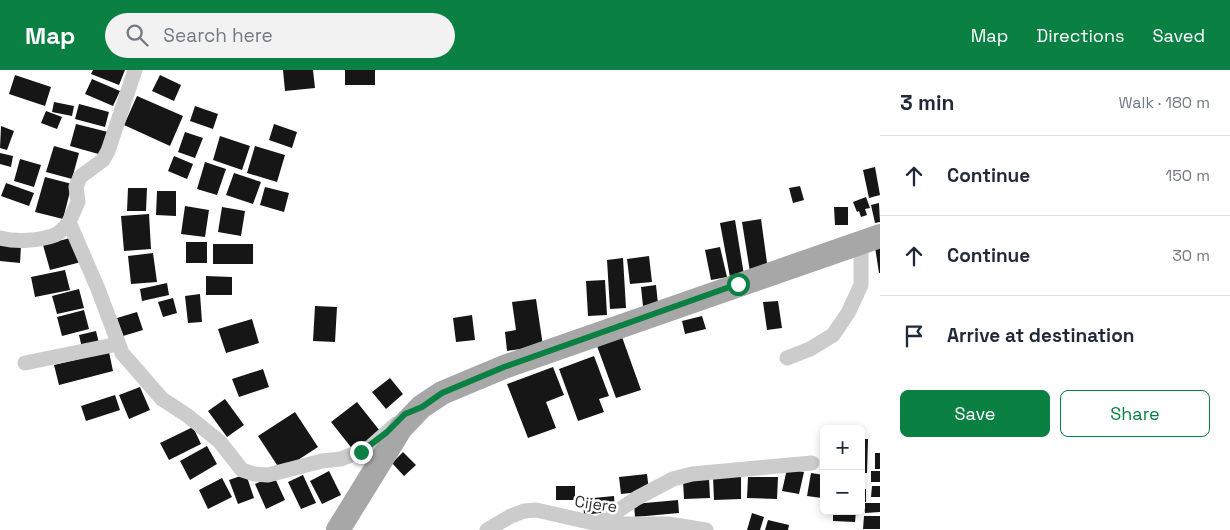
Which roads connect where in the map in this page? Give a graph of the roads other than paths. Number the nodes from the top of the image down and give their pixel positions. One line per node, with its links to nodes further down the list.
1 (135, 70): 2 (street)
2 (69, 222): 3 (street); 5 (street)
3 (0, 238)
4 (871, 239): 6 (street); 8 (main road)
5 (118, 344): 7 (street); 8 (street)
6 (787, 358)
7 (25, 363)
8 (422, 407): 11 (main road)
9 (812, 463): 10 (street)
10 (598, 524): 12 (street, Cijere); 13 (street, Cijere)
11 (338, 530)
12 (487, 530)
13 (706, 530)

